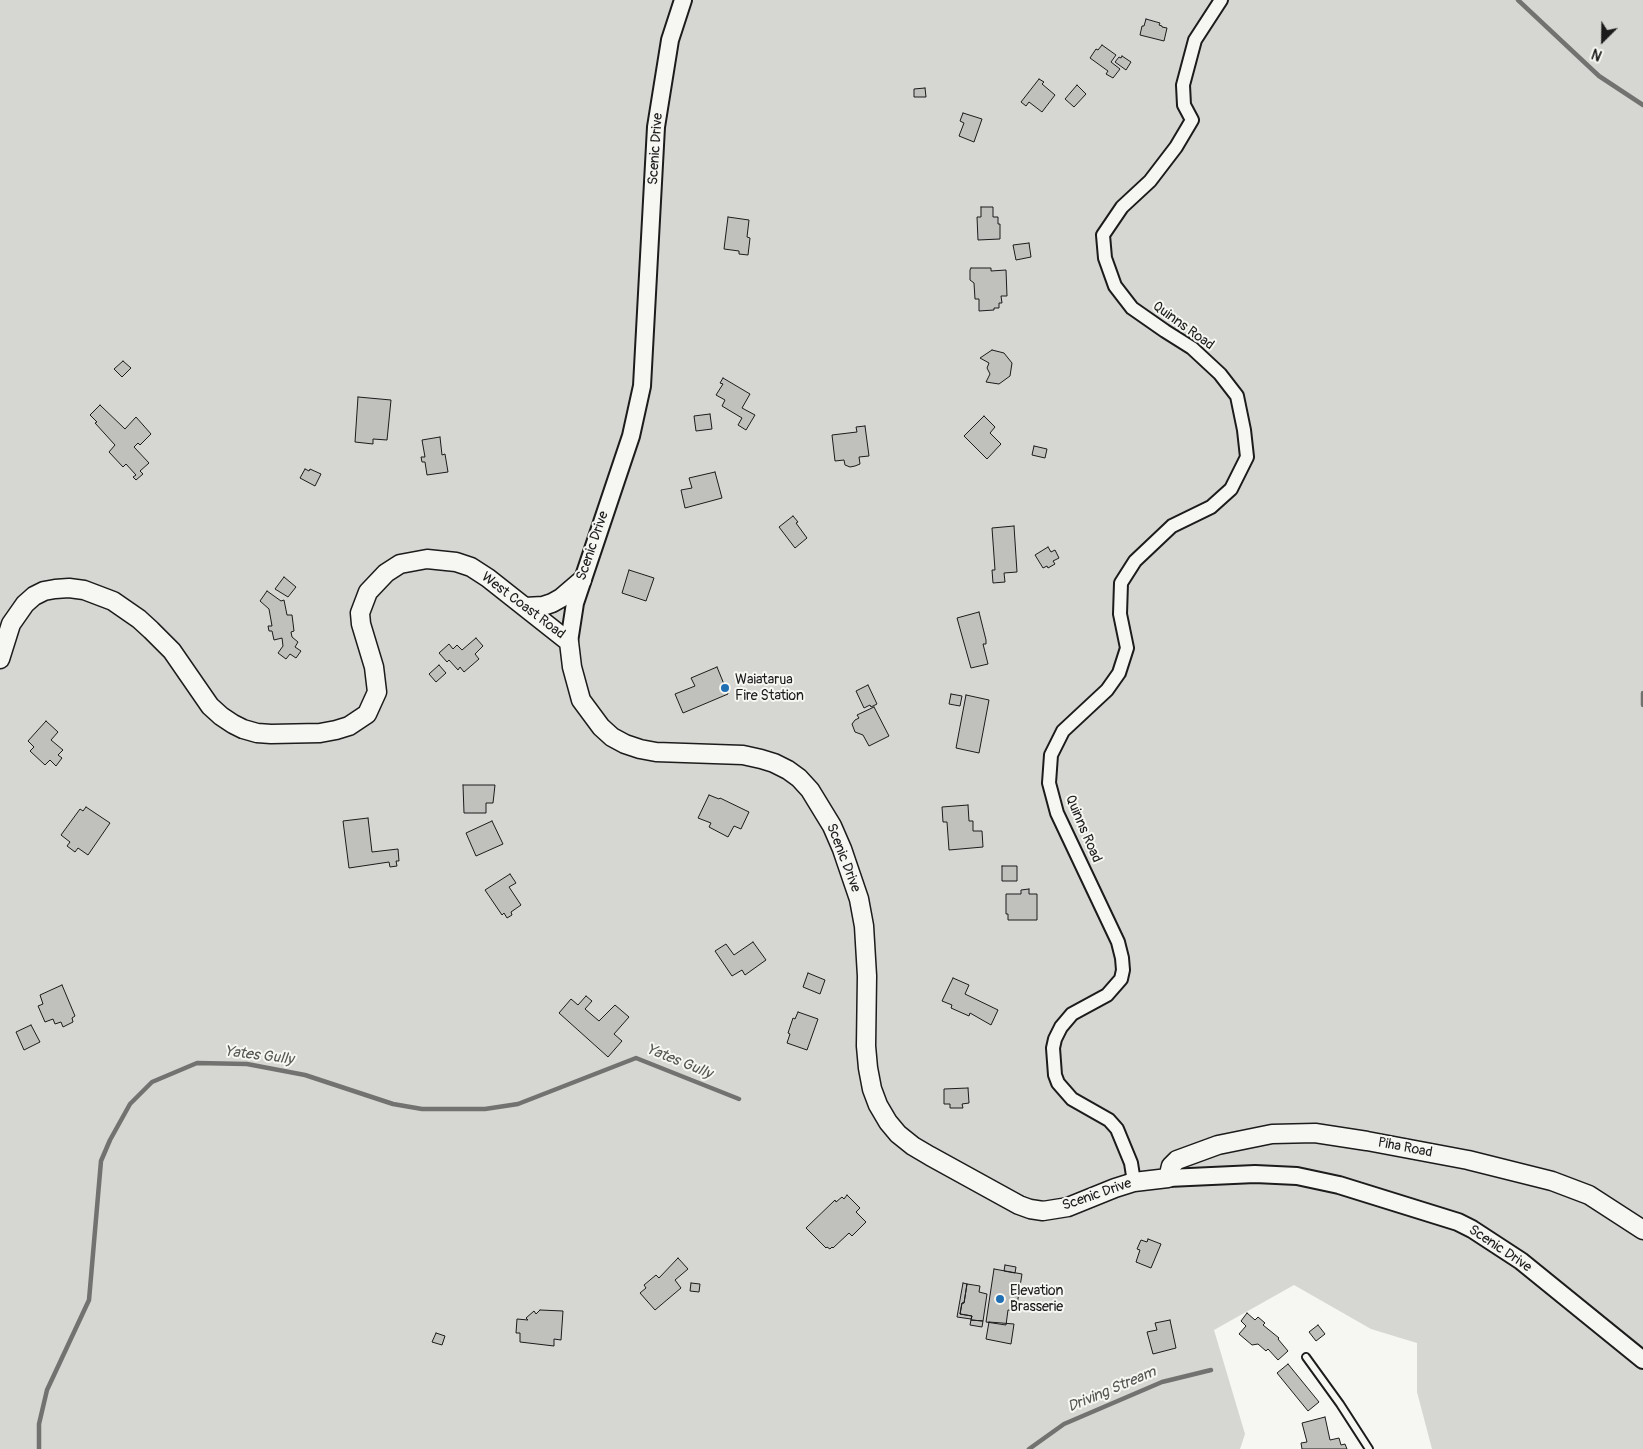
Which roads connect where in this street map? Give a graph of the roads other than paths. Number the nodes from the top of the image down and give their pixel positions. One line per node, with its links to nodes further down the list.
1 (682, 0): 3 (street, Scenic Drive)
2 (1221, 0): 8 (street, Quinns Road)
3 (582, 580): 4 (main road); 5 (street, Scenic Drive)
4 (525, 607): 5 (main road, West Coast Road); 6 (main road, West Coast Road)
5 (569, 642): 8 (main road, Scenic Drive)
6 (0, 659)
7 (1168, 1178): 8 (main road, Scenic Drive); 9 (main road, Piha Road); 11 (street, Scenic Drive)
8 (1134, 1182)
9 (1643, 1230)
10 (1306, 1357): 12 (lane)
11 (1643, 1360)
12 (1369, 1449)

